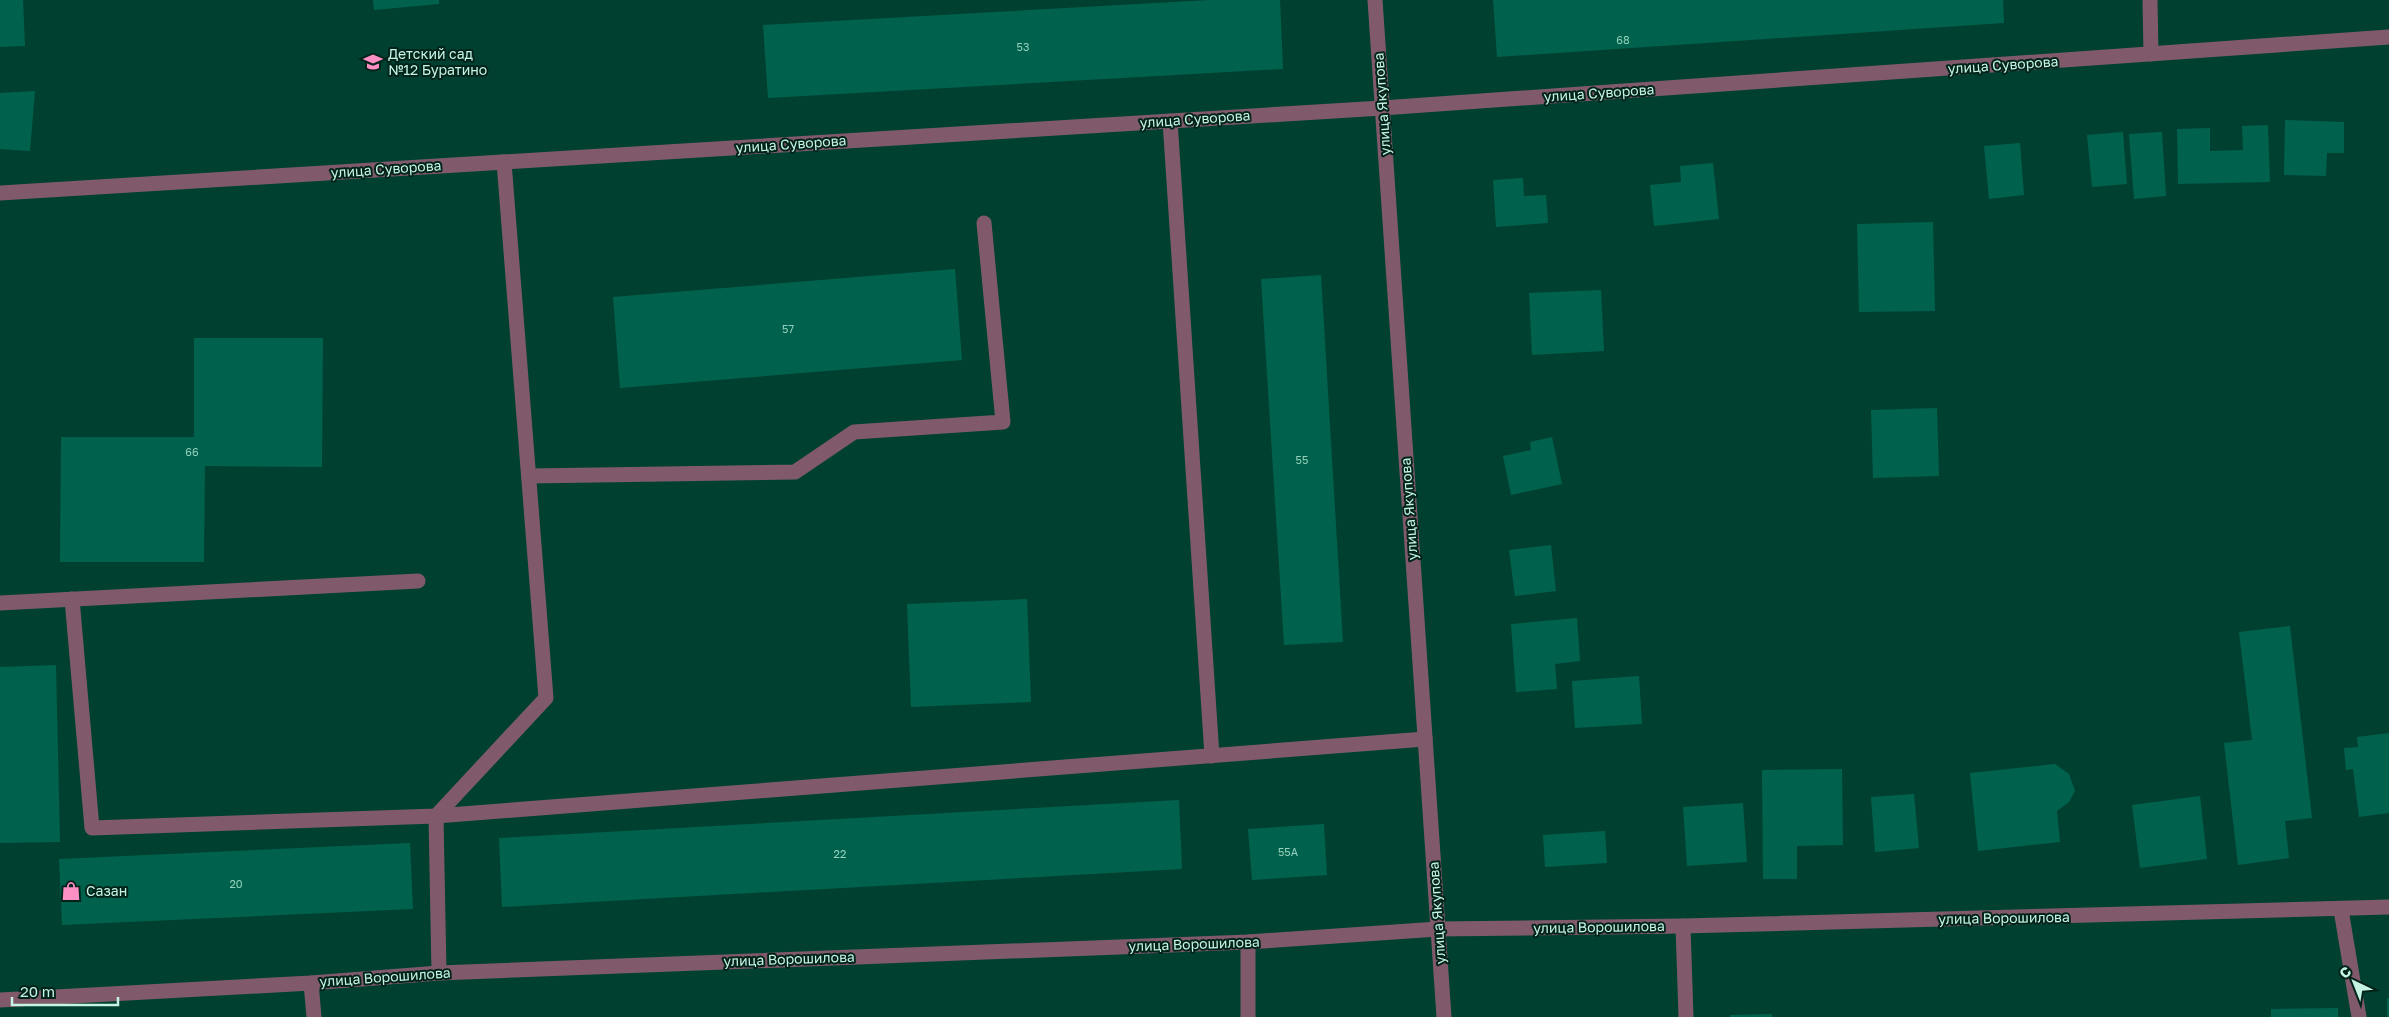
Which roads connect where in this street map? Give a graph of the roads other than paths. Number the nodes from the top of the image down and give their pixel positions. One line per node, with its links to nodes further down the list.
1 (1376, 0): 5 (street, улица Якупова)
2 (2150, 0): 4 (street)
3 (2389, 37): 4 (street, улица Суворова)
4 (2151, 54): 5 (street, улица Суворова)
5 (1382, 108): 6 (street, улица Суворова); 14 (street, улица Якупова)
6 (1170, 121): 7 (street, улица Суворова); 15 (street)
7 (504, 162): 8 (street, улица Суворова); 10 (street)
8 (0, 192)
9 (984, 223): 10 (street)
10 (528, 476): 16 (street)
11 (418, 581): 12 (street)
12 (72, 599): 13 (street); 16 (street)
13 (0, 603)
14 (1425, 739): 15 (street); 20 (street, улица Якупова)
15 (1212, 756): 16 (street)
16 (436, 816): 22 (street)
17 (2389, 907): 18 (street, улица Ворошилова)
18 (2341, 910): 19 (street, улица Ворошилова); 29 (street)
19 (1682, 926): 20 (street, улица Ворошилова); 28 (street)
20 (1438, 929): 21 (street, улица Ворошилова); 27 (street, улица Якупова)
21 (1248, 942): 22 (street, улица Ворошилова); 26 (street)
22 (439, 973): 23 (street, улица Ворошилова)
23 (311, 983): 24 (street, улица Ворошилова); 25 (street)
24 (0, 1000)
25 (314, 1017)
26 (1248, 1017)
27 (1444, 1017)
28 (1686, 1017)
29 (2359, 1017)

